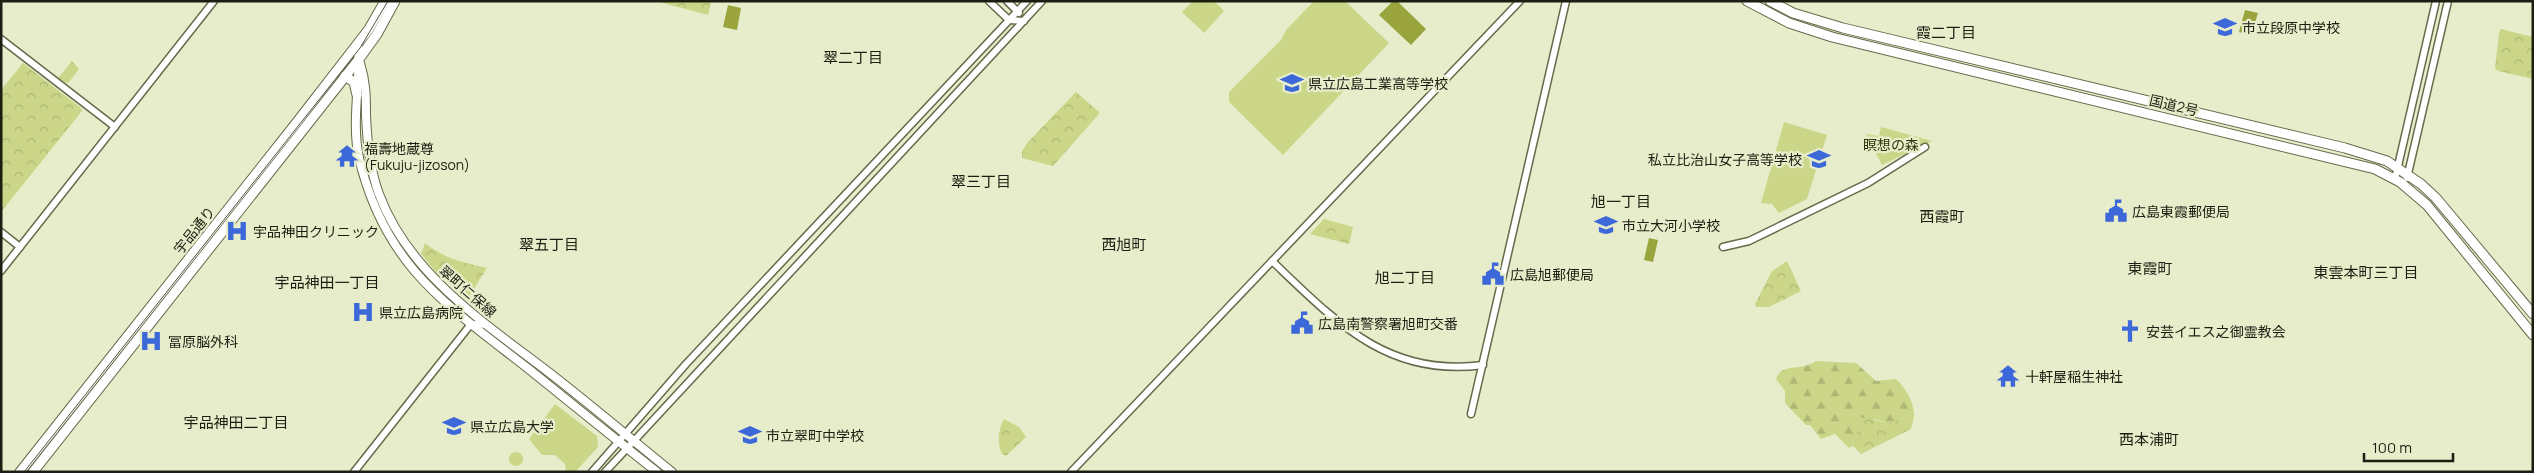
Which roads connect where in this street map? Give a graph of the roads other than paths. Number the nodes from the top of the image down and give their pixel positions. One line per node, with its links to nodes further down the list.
1 (214, 1): 22 (street)
2 (384, 1): 18 (highway, 宇品通り)
3 (395, 1): 19 (highway, 宇品通り)
4 (989, 1): 15 (street)
5 (1007, 1): 14 (street)
6 (1027, 1): 14 (street)
7 (1042, 1): 16 (street)
8 (1520, 1): 31 (street)
9 (1566, 1): 37 (street)
10 (1747, 1): 26 (highway, 国道2号)
11 (1770, 1): 24 (highway, 国道2号)
12 (2436, 1): 24 (street)
13 (2448, 1): 25 (street)
14 (1018, 11): 15 (street); 16 (street)
15 (1009, 20): 16 (street); 39 (street)
16 (1024, 21): 40 (street)
17 (1, 39): 22 (street)
18 (358, 44): 19 (main road, 翠町仁保線); 43 (highway, 宇品通り)
19 (359, 59): 20 (highway, 宇品通り); 21 (main road, 翠町仁保線); 35 (main road, 翠町仁保線)
20 (345, 76): 21 (highway); 44 (highway, 宇品通り)
21 (357, 95): 34 (main road, 翠町仁保線)
22 (115, 127): 29 (street)
23 (1925, 147): 30 (street)
24 (2398, 167): 25 (highway, 国道2号); 26 (street)
25 (2408, 173): 27 (street); 33 (highway, 国道2号)
26 (2395, 178): 27 (highway, 国道2号)
27 (2405, 185): 36 (highway, 国道2号)
28 (1, 232): 29 (street)
29 (20, 246): 32 (street)
30 (1723, 247)
31 (1272, 262): 37 (street); 50 (street)
32 (1, 271)
33 (2533, 314)
34 (471, 324): 35 (street); 41 (main road, 翠町仁保線); 45 (street)
35 (488, 325): 39 (main road, 翠町仁保線)
36 (2533, 335)
37 (1483, 365): 38 (street)
38 (1472, 414)
39 (626, 434): 40 (main road, 翠町仁保線); 41 (street)
40 (635, 440): 42 (street); 49 (main road, 翠町仁保線)
41 (619, 442): 42 (main road, 翠町仁保線); 46 (street)
42 (627, 449): 47 (street); 48 (main road, 翠町仁保線)
43 (20, 472)
44 (33, 472)
45 (354, 472)
46 (592, 472)
47 (605, 472)
48 (657, 472)
49 (672, 472)
50 (1070, 472)

